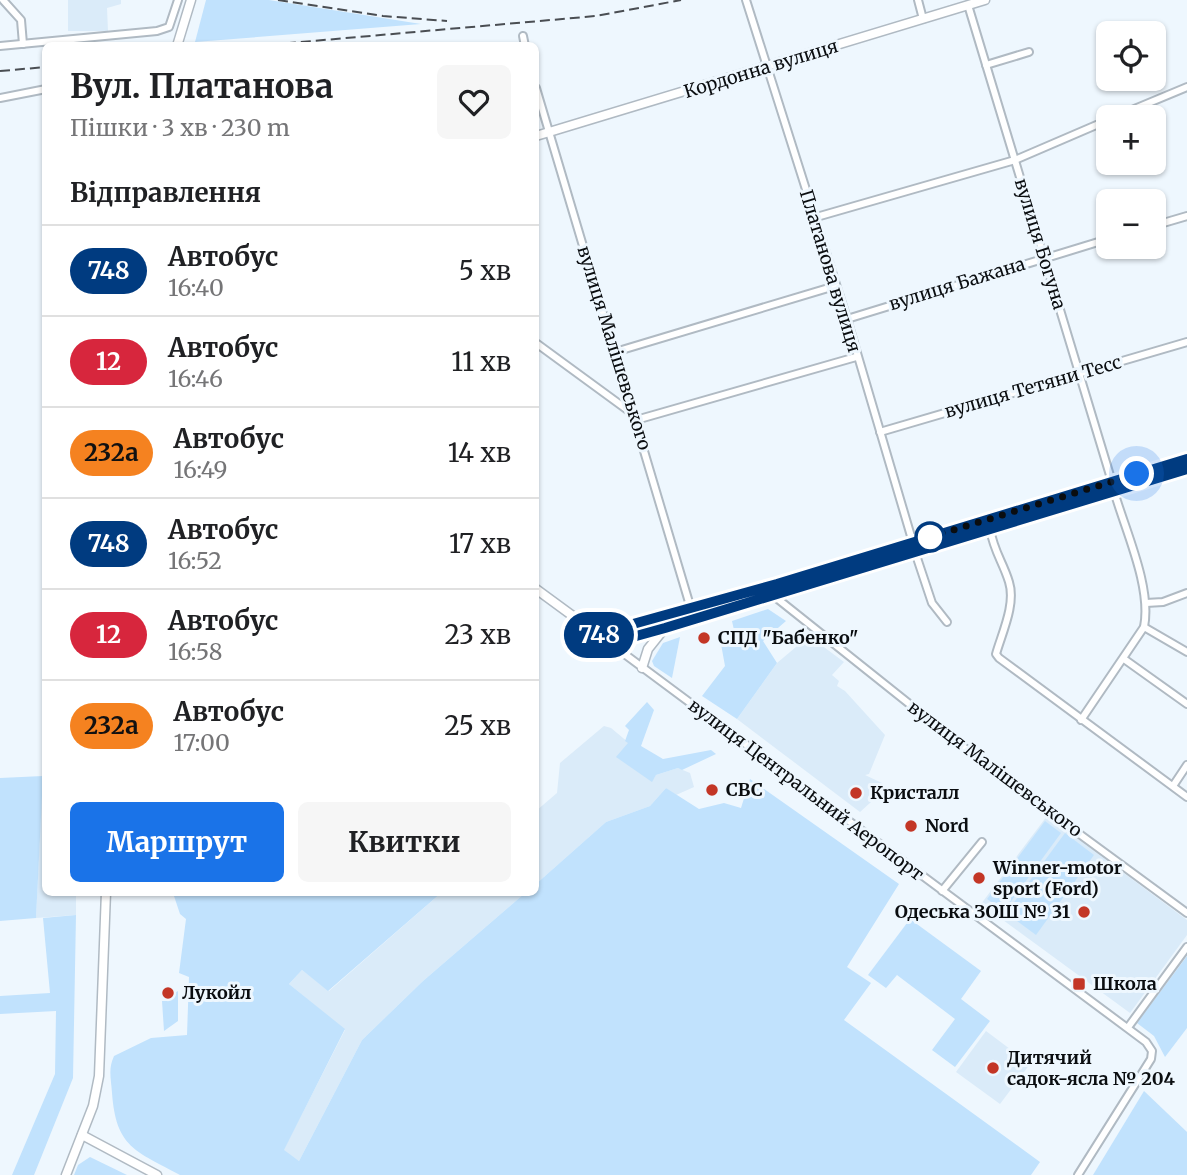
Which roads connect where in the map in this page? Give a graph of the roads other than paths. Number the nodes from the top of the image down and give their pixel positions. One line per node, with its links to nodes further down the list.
1 (3, 0): 13 (street)
2 (178, 0): 10 (street)
3 (191, 0): 11 (main road)
4 (746, 0): 17 (street, Платанова вулиця)
5 (918, 0): 7 (street)
6 (976, 2): 7 (main road, Кордонна вулиця); 16 (street, вулиця Богуна)
7 (923, 19): 17 (main road, Кордонна вулиця)
8 (523, 36): 12 (street)
9 (42, 42): 13 (street)
10 (44, 42)
11 (178, 42)
12 (524, 42)
13 (23, 44): 14 (street)
14 (0, 46)
15 (1029, 52): 16 (street)
16 (986, 65): 26 (street, вулиця Богуна)
17 (766, 68): 24 (main road, Кордонна вулиця); 28 (street, Платанова вулиця)
18 (1187, 87): 22 (street)
19 (42, 90): 21 (street)
20 (539, 98): 24 (street, вулиця Малішевського)
21 (0, 99)
22 (1144, 105)
23 (1096, 125): 26 (street)
24 (549, 132): 25 (main road, Кордонна вулиця); 36 (street, вулиця Малішевського)
25 (539, 135)
26 (1015, 160): 28 (street); 31 (street, вулиця Богуна)
27 (1187, 216): 29 (street)
28 (813, 219): 32 (street, Платанова вулиця)
29 (1166, 222)
30 (1096, 242): 31 (street, вулиця Бажана)
31 (1044, 257): 33 (street, вулиця Бажана); 38 (street, вулиця Богуна)
32 (835, 286): 33 (street, Платанова вулиця); 36 (street)
33 (847, 318): 37 (street, Платанова вулиця)
34 (1187, 342): 38 (street, вулиця Тетяни Тесс)
35 (539, 345): 39 (street)
36 (615, 352): 39 (street, вулиця Малішевського)
37 (856, 357): 39 (street); 40 (street, Платанова вулиця)
38 (1080, 373): 40 (street, вулиця Тетяни Тесс); 43 (street, вулиця Богуна)
39 (636, 417): 50 (street, вулиця Малішевського)
40 (880, 432): 45 (street, Платанова вулиця)
41 (1187, 459): 43 (main road)
42 (1187, 469): 43 (main road)
43 (1113, 486): 44 (main road); 45 (main road); 49 (street, вулиця Богуна)
44 (990, 529): 45 (main road); 60 (street)
45 (914, 547): 48 (main road); 50 (main road); 51 (street, Платанова вулиця)
46 (539, 591): 54 (main road)
47 (1187, 593): 49 (street)
48 (774, 596): 53 (main road); 67 (street, вулиця Малішевського)
49 (1146, 603): 52 (street)
50 (691, 609): 54 (main road)
51 (947, 622)
52 (1143, 627): 56 (street); 57 (street)
53 (665, 628): 55 (main road); 58 (main road)
54 (597, 634): 55 (main road)
55 (611, 643): 58 (street, вулиця Центральний Аеропорт)
56 (1187, 652)
57 (1124, 659): 59 (street); 60 (street)
58 (642, 668): 65 (street, вулиця Центральний Аеропорт)
59 (1187, 704)
60 (1081, 720): 62 (street)
61 (1187, 765): 62 (street)
62 (1172, 786): 63 (street)
63 (1187, 797)
64 (982, 842): 65 (street)
65 (942, 891): 69 (street, вулиця Центральний Аеропорт)
66 (106, 896): 70 (main road)
67 (1187, 913)
68 (1187, 947): 69 (street)
69 (1129, 1027): 73 (street, вулиця Центральний Аеропорт)
70 (82, 1135): 71 (main road); 72 (main road)
71 (66, 1175)
72 (157, 1175)
73 (1078, 1175)

